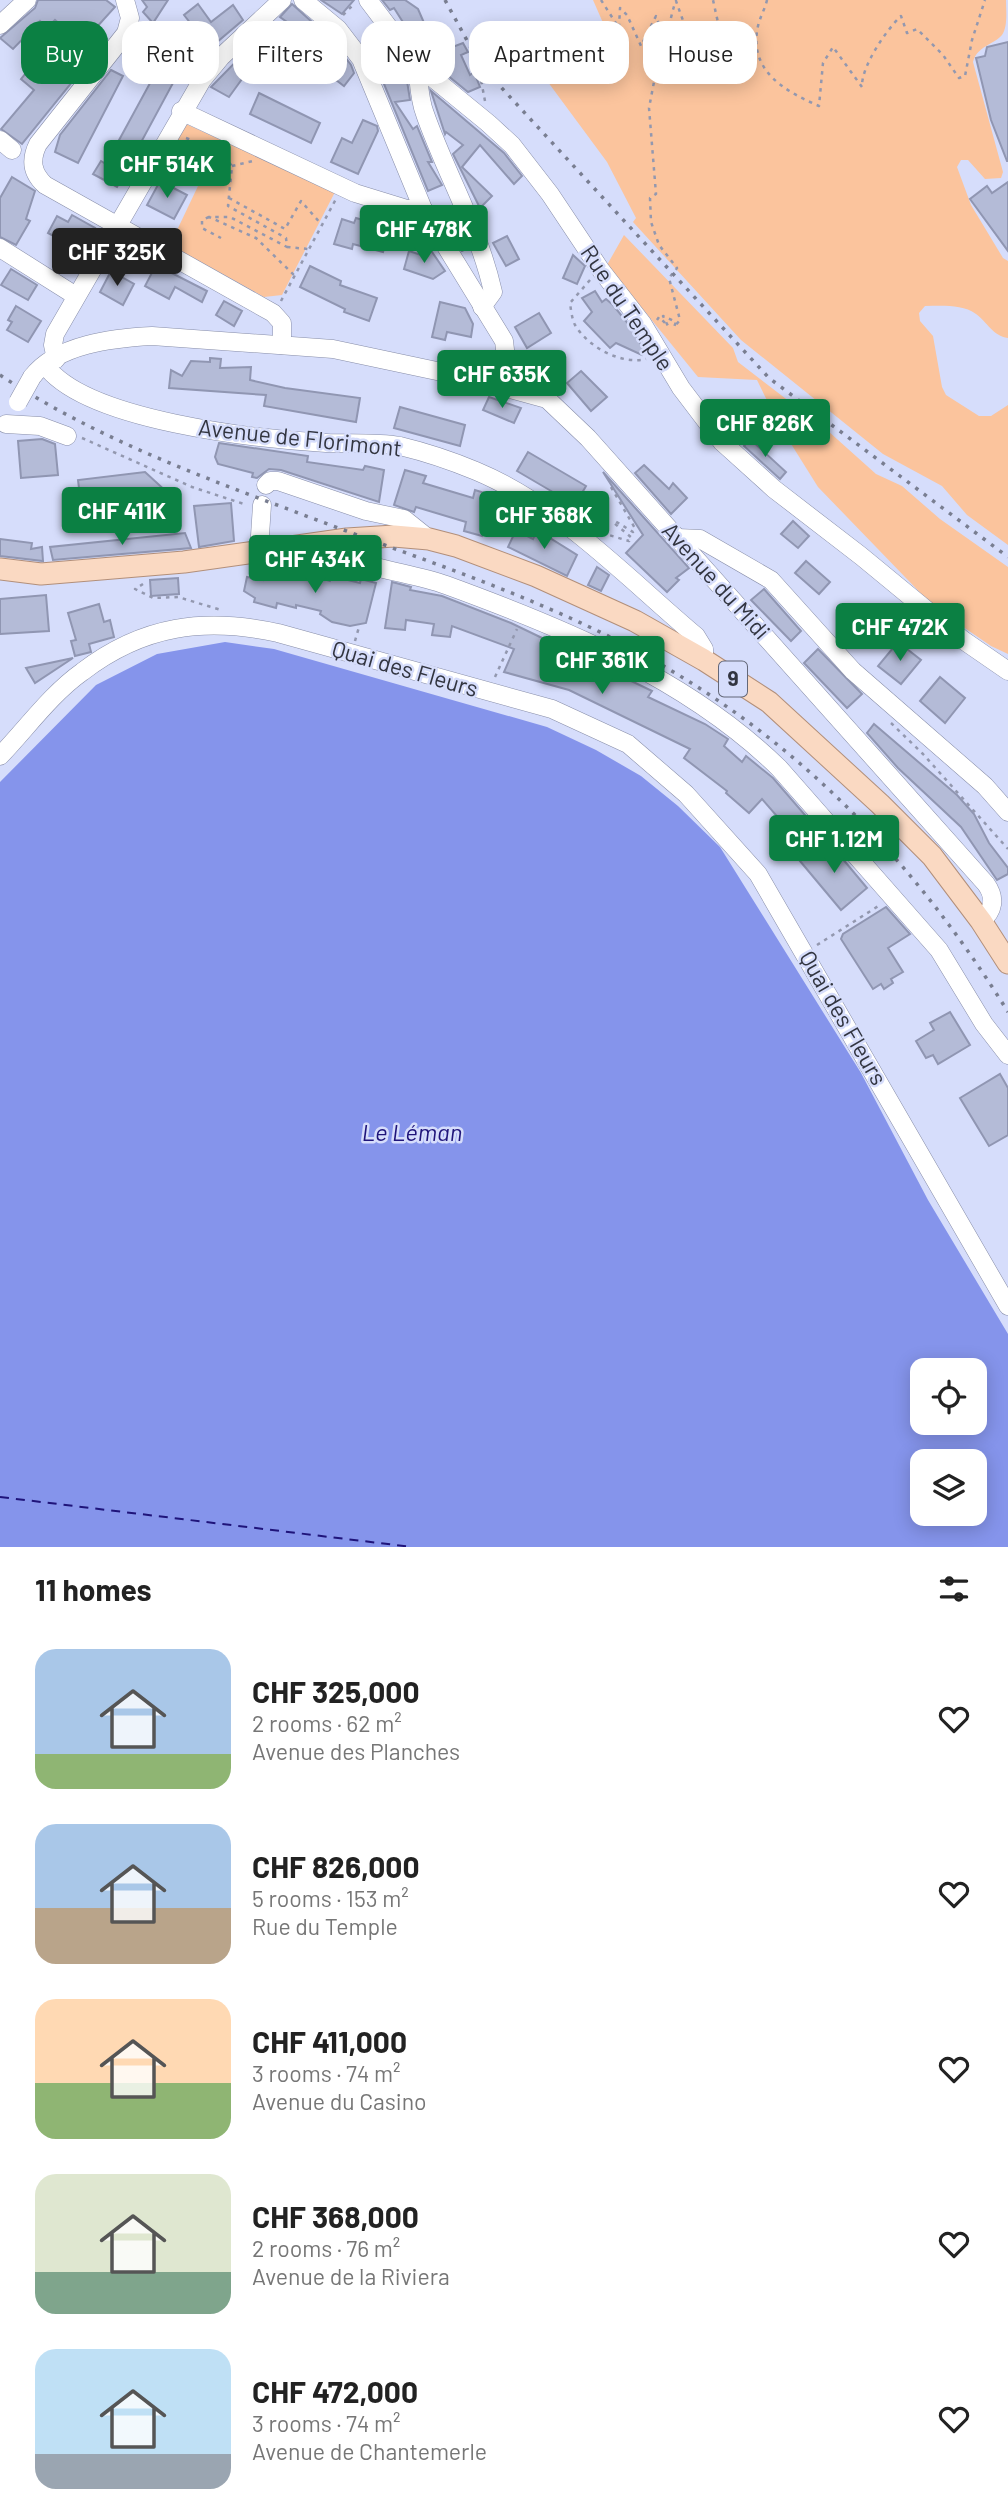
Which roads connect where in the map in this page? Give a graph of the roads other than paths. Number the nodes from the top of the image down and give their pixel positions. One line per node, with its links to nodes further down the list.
1 (27, 0): 7 (street)
2 (125, 0): 12 (street)
3 (282, 0): 10 (street)
4 (303, 0): 11 (street)
5 (368, 0): 6 (street, Rue du Temple)
6 (384, 21)
7 (0, 25)
8 (420, 84): 15 (street)
9 (440, 84): 29 (street, Rue du Temple)
10 (181, 111): 11 (street); 12 (street)
11 (423, 209): 15 (street)
12 (117, 226): 14 (street); 16 (street)
13 (0, 248): 14 (street)
14 (76, 296): 17 (street)
15 (482, 307): 18 (street)
16 (282, 345): 17 (street, Avenue du Midi); 18 (street, Avenue du Midi)
17 (44, 367): 19 (street, bridge); 28 (street, Avenue de Florimont)
18 (501, 386): 23 (street, Avenue du Midi)
19 (3, 430): 20 (street)
20 (73, 436)
21 (267, 485): 24 (street)
22 (261, 508): 26 (street)
23 (678, 538): 31 (street); 32 (street, Avenue du Midi)
24 (429, 539): 25 (main road, 9); 28 (main road, 9)
25 (322, 542): 26 (main road, 9); 34 (street)
26 (259, 551): 27 (main road, 9)
27 (0, 569)
28 (704, 660): 32 (main road, 9)
29 (1008, 671)
30 (0, 756): 35 (street, Quai des Fleurs)
31 (1008, 812)
32 (981, 921): 33 (main road, 9)
33 (1008, 962)
34 (1008, 1055)
35 (1008, 1306)

